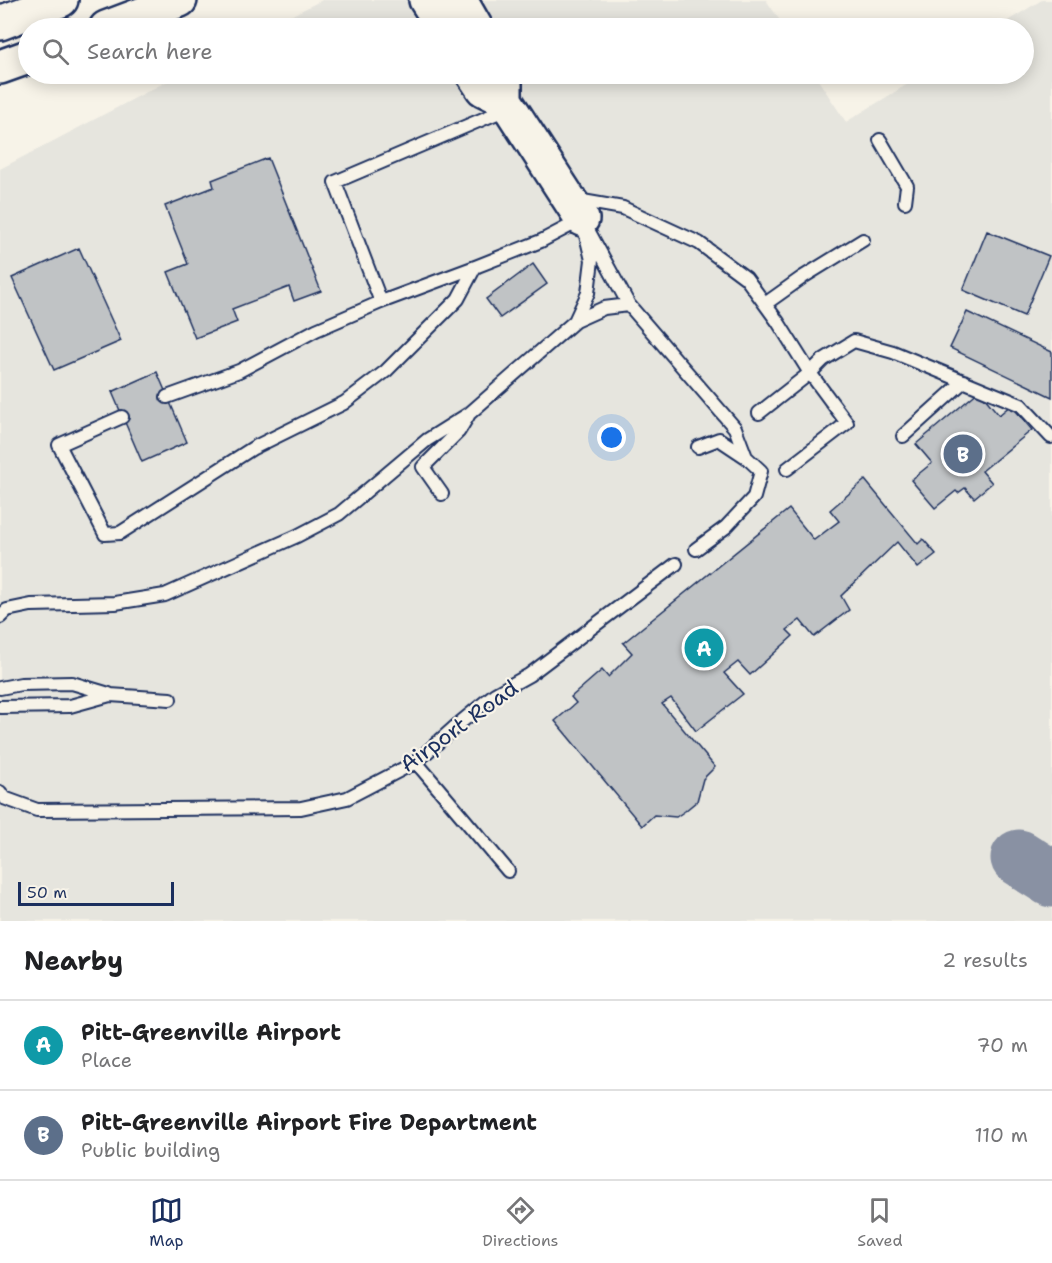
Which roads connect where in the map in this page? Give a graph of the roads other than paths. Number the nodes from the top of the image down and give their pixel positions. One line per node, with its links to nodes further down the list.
1 (180, 0): 5 (street)
2 (426, 0): 6 (street)
3 (460, 0): 7 (street)
4 (43, 3): 8 (street)
5 (132, 18)
6 (438, 18)
7 (470, 18)
8 (0, 23)
9 (18, 61): 10 (street)
10 (0, 67)
11 (480, 84): 12 (street)
12 (506, 94): 15 (street); 18 (lane)
13 (880, 140): 14 (lane)
14 (905, 202)
15 (576, 209): 17 (lane); 19 (lane); 20 (lane); 21 (lane)
16 (863, 240): 19 (lane)
17 (474, 267): 18 (lane); 27 (lane)
18 (381, 302): 24 (lane)
19 (765, 304): 22 (lane)
20 (629, 305): 21 (lane); 31 (lane)
21 (575, 321): 25 (lane)
22 (810, 373): 23 (lane); 26 (lane); 32 (lane)
23 (964, 381): 28 (lane); 29 (lane)
24 (167, 397)
25 (470, 413): 33 (lane); 36 (lane)
26 (759, 413)
27 (122, 417)
28 (903, 436)
29 (1051, 437)
30 (698, 447): 31 (lane)
31 (746, 457): 34 (lane)
32 (787, 469)
33 (442, 494)
34 (696, 549)
35 (676, 564): 41 (lane, Airport Road)
36 (0, 617)
37 (0, 688): 38 (lane)
38 (110, 694): 39 (lane); 40 (lane)
39 (170, 699)
40 (0, 707)
41 (416, 762): 42 (lane, Airport Road); 43 (lane)
42 (0, 792)
43 (508, 871)

